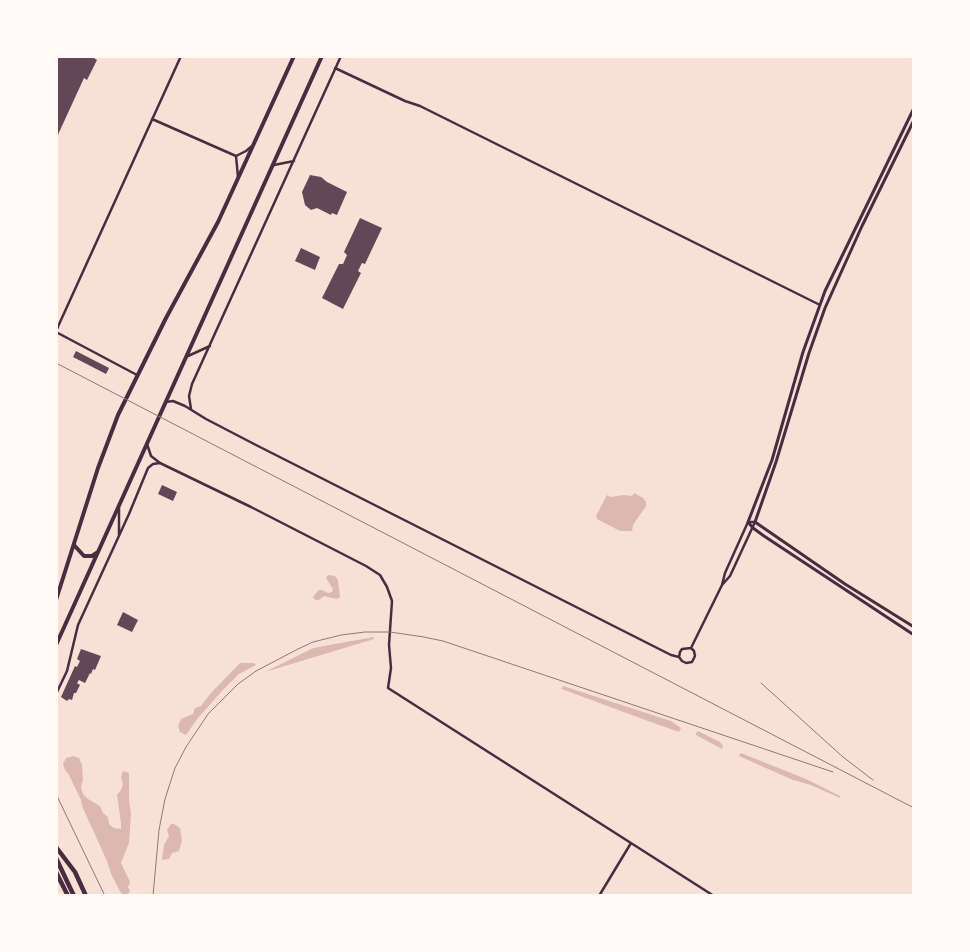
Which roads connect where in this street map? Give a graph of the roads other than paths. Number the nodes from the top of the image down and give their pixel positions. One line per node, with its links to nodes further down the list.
1 (181, 56): 7 (street)
2 (294, 56): 9 (main road)
3 (322, 56): 12 (main road)
4 (341, 56): 5 (street)
5 (335, 68): 11 (street); 14 (street)
6 (914, 108): 14 (street)
7 (152, 119): 10 (street); 15 (street)
8 (914, 120): 25 (street)
9 (254, 144): 10 (street); 13 (main road)
10 (236, 156): 13 (street)
11 (294, 161): 12 (street); 16 (street)
12 (272, 166): 17 (main road)
13 (238, 179): 18 (main road)
14 (820, 305): 24 (street)
15 (56, 332): 18 (street)
16 (210, 346): 17 (street); 20 (street)
17 (186, 356): 19 (main road)
18 (137, 375): 28 (main road)
19 (166, 402): 20 (street); 21 (main road)
20 (191, 410): 36 (street)
21 (146, 443): 22 (street); 23 (main road)
22 (160, 463): 27 (street); 38 (street)
23 (120, 504): 27 (street); 29 (main road)
24 (748, 522): 25 (street); 26 (street); 30 (street)
25 (755, 522): 26 (street); 32 (street)
26 (753, 528): 30 (street); 33 (street)
27 (119, 536): 37 (street)
28 (74, 545): 29 (main road); 31 (main road)
29 (98, 552): 34 (main road)
30 (722, 585): 35 (street)
31 (56, 600)
32 (914, 627)
33 (914, 635)
34 (56, 645)
35 (691, 648): 36 (street); 36 (street)
36 (679, 657)
37 (56, 694)
38 (631, 843): 45 (street); 46 (street)
39 (56, 847): 44 (highway)
40 (56, 858): 43 (highway)
41 (56, 872): 42 (highway)
42 (68, 896)
43 (74, 896)
44 (86, 896)
45 (599, 896)
46 (714, 896)

